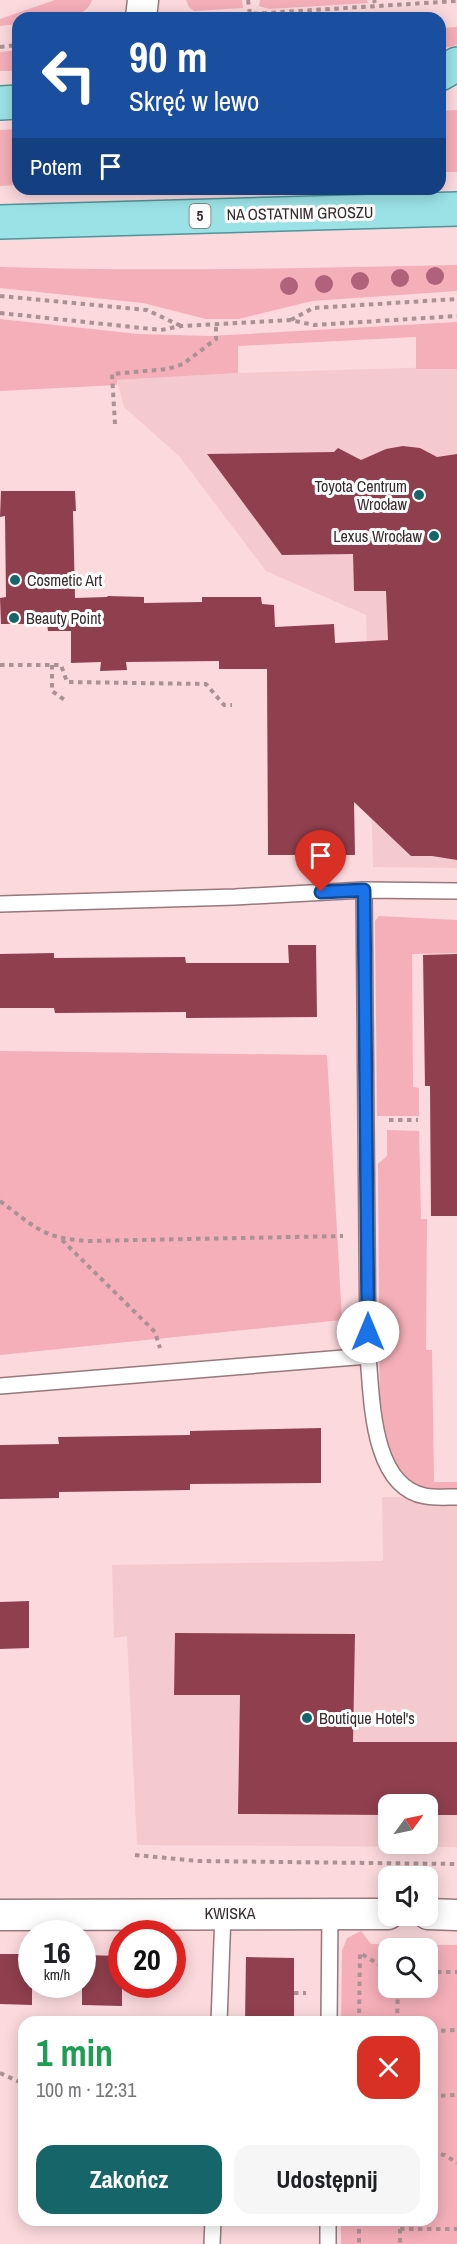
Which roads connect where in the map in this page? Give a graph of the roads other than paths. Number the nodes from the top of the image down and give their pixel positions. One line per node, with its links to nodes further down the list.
1 (457, 209): 2 (main road, NA OSTATNIM GROSZU / 5)
2 (0, 222)
3 (364, 890): 4 (lane); 5 (lane); 6 (lane)
4 (457, 891)
5 (0, 904)
6 (368, 1356): 7 (lane); 8 (lane)
7 (0, 1386)
8 (457, 1497)
9 (223, 1913): 10 (street, KWISKA); 14 (street, KWISKA); 15 (lane)
10 (330, 1913): 11 (street, KWISKA); 16 (lane)
11 (378, 1914)
12 (438, 1914): 13 (street)
13 (457, 1914)
14 (0, 1915)
15 (219, 2016)
16 (329, 2016)
17 (213, 2226): 19 (lane)
18 (328, 2226): 20 (lane)
19 (212, 2244)
20 (327, 2244)

